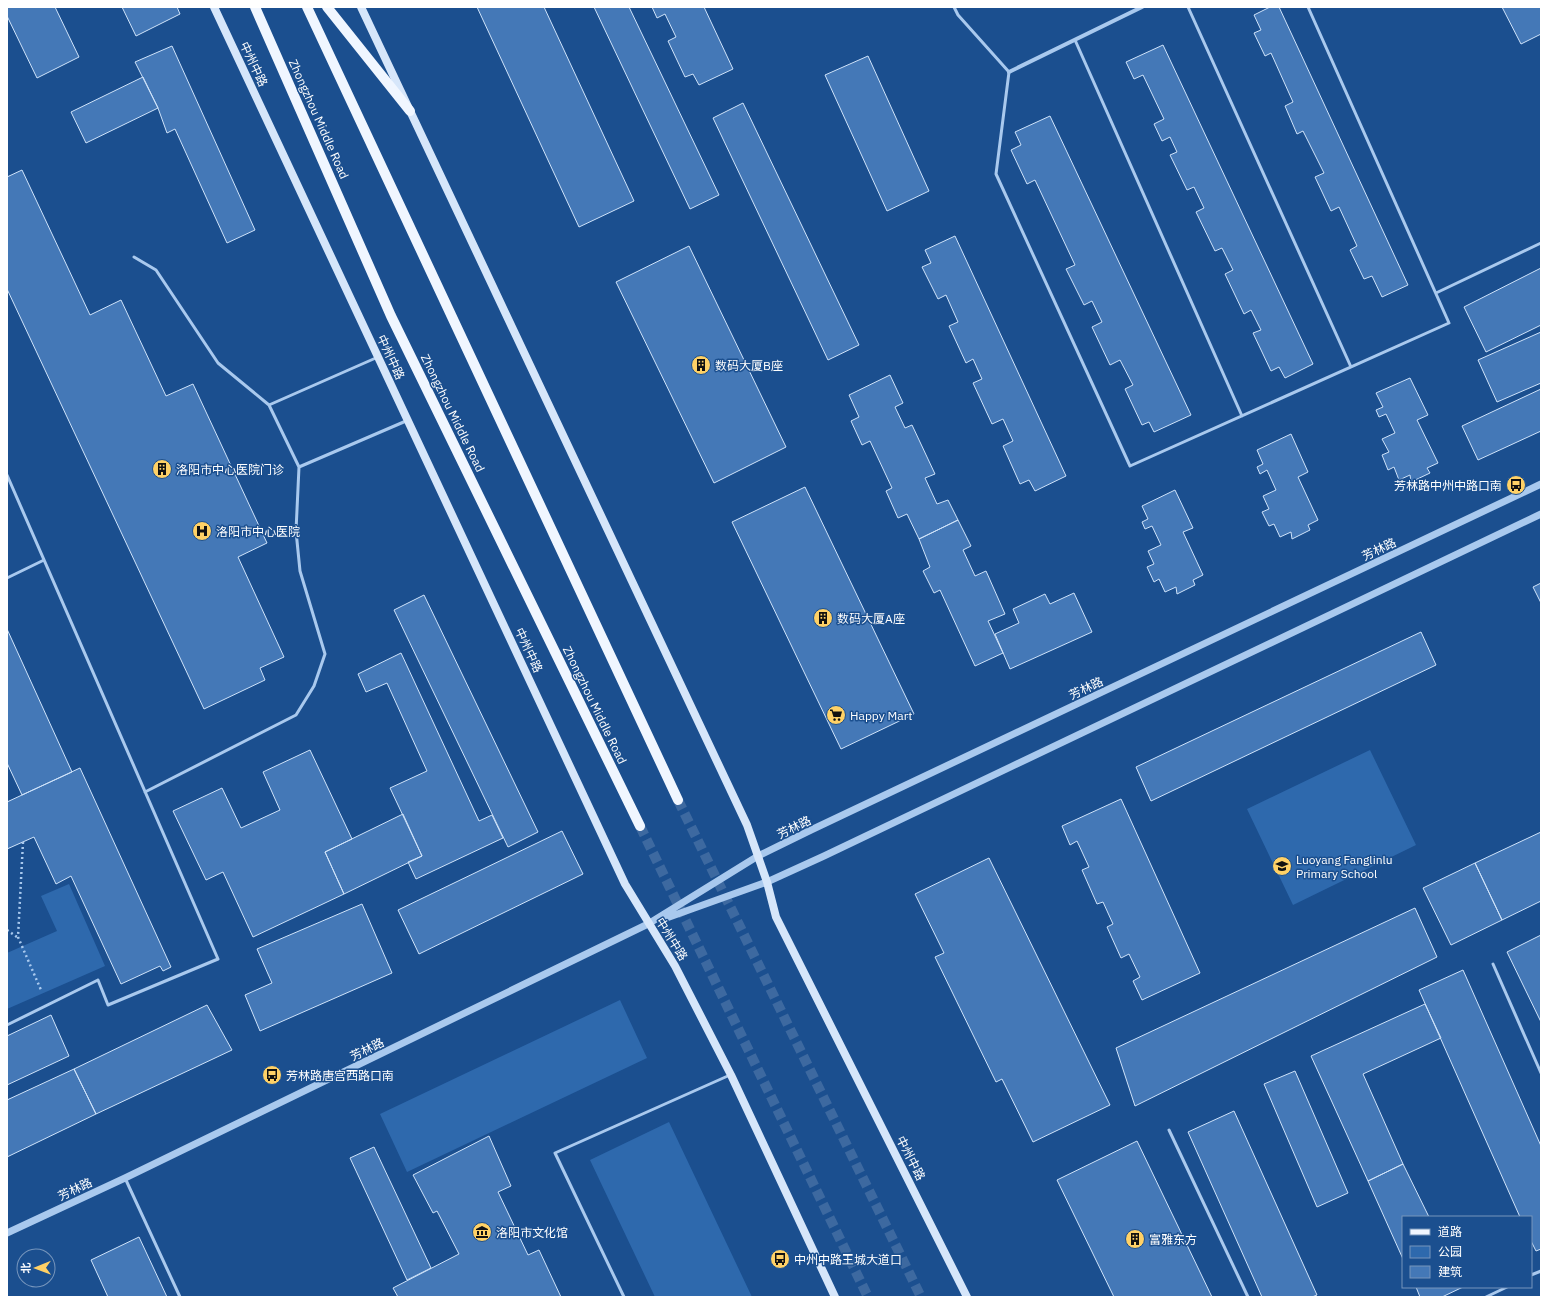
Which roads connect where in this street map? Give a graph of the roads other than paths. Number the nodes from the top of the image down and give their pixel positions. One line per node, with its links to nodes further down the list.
1 (214, 7): 16 (main road, 中州中路)
2 (255, 7): 29 (main road, Zhongzhou Middle Road)
3 (307, 7): 28 (main road)
4 (327, 7): 12 (main road)
5 (361, 7): 12 (main road, 中州中路)
6 (954, 7): 11 (lane)
7 (1142, 7): 10 (street)
8 (1188, 7): 17 (lane)
9 (1308, 7): 15 (lane)
10 (1075, 40): 11 (street); 19 (lane)
11 (1009, 72): 19 (lane)
12 (410, 111): 30 (main road, 中州中路)
13 (1541, 243): 15 (lane)
14 (134, 257): 18 (lane)
15 (1436, 294): 17 (lane)
16 (378, 356): 18 (lane); 20 (main road, 中州中路)
17 (1351, 367): 19 (lane)
18 (269, 405): 21 (lane)
19 (1242, 416)
20 (408, 421): 21 (lane); 32 (main road, 中州中路)
21 (299, 467): 27 (lane)
22 (7, 475): 25 (lane)
23 (1541, 484): 30 (street, 芳林路)
24 (1541, 514): 31 (street, 芳林路)
25 (44, 560): 26 (lane); 27 (lane)
26 (7, 578)
27 (145, 792): 34 (lane)
28 (678, 800)
29 (640, 826)
30 (758, 856): 31 (main road, 中州中路); 32 (street, 芳林路)
31 (767, 882): 32 (street, 芳林路); 46 (main road, 中州中路)
32 (648, 924): 36 (main road, 中州中路); 38 (street, 芳林路)
33 (1493, 964): 35 (lane)
34 (7, 1025)
35 (1541, 1073)
36 (731, 1075): 44 (lane); 45 (main road, 中州中路)
37 (1169, 1130): 47 (lane)
38 (124, 1178): 39 (street, 芳林路); 43 (lane)
39 (7, 1233)
40 (1541, 1271): 41 (lane)
41 (1532, 1276)
42 (1505, 1288): 48 (lane)
43 (180, 1297)
44 (624, 1297)
45 (835, 1297)
46 (967, 1297)
47 (1248, 1297)
48 (1486, 1297)

